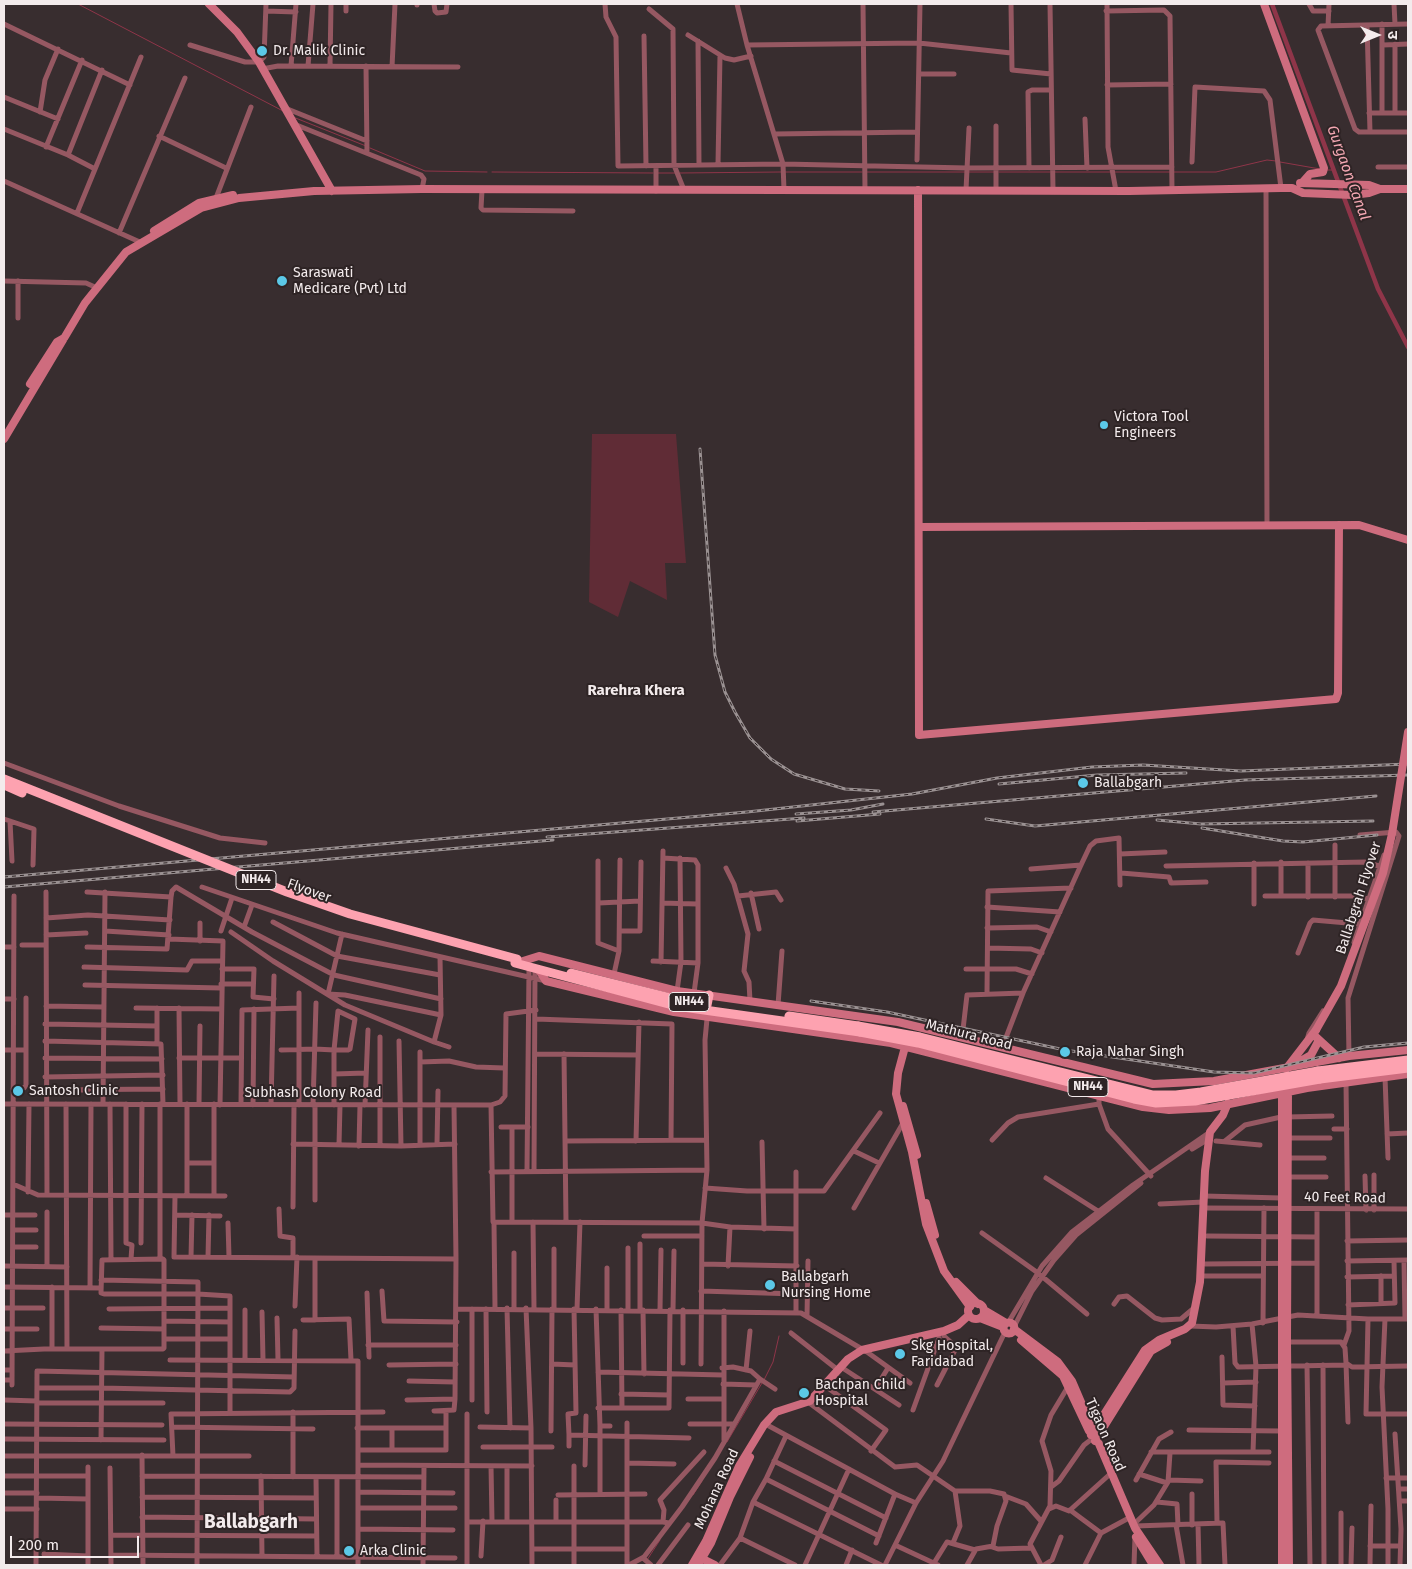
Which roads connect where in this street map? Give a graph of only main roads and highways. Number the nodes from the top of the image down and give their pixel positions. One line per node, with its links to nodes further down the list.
1 (4, 779): 3 (highway, Flyover / NH44, bridge)
2 (4, 785): 3 (highway, Flyover / NH44, bridge)
3 (528, 968): 4 (highway, Mathura Road / NH44); 4 (highway, Mathura Road / NH44)
4 (707, 1007): 7 (highway, Mathura Road / NH44, bridge)
5 (1408, 1060): 7 (highway, Mathura Road / NH44)
6 (1408, 1068): 7 (highway, Mathura Road / NH44)
7 (1319, 1075)

